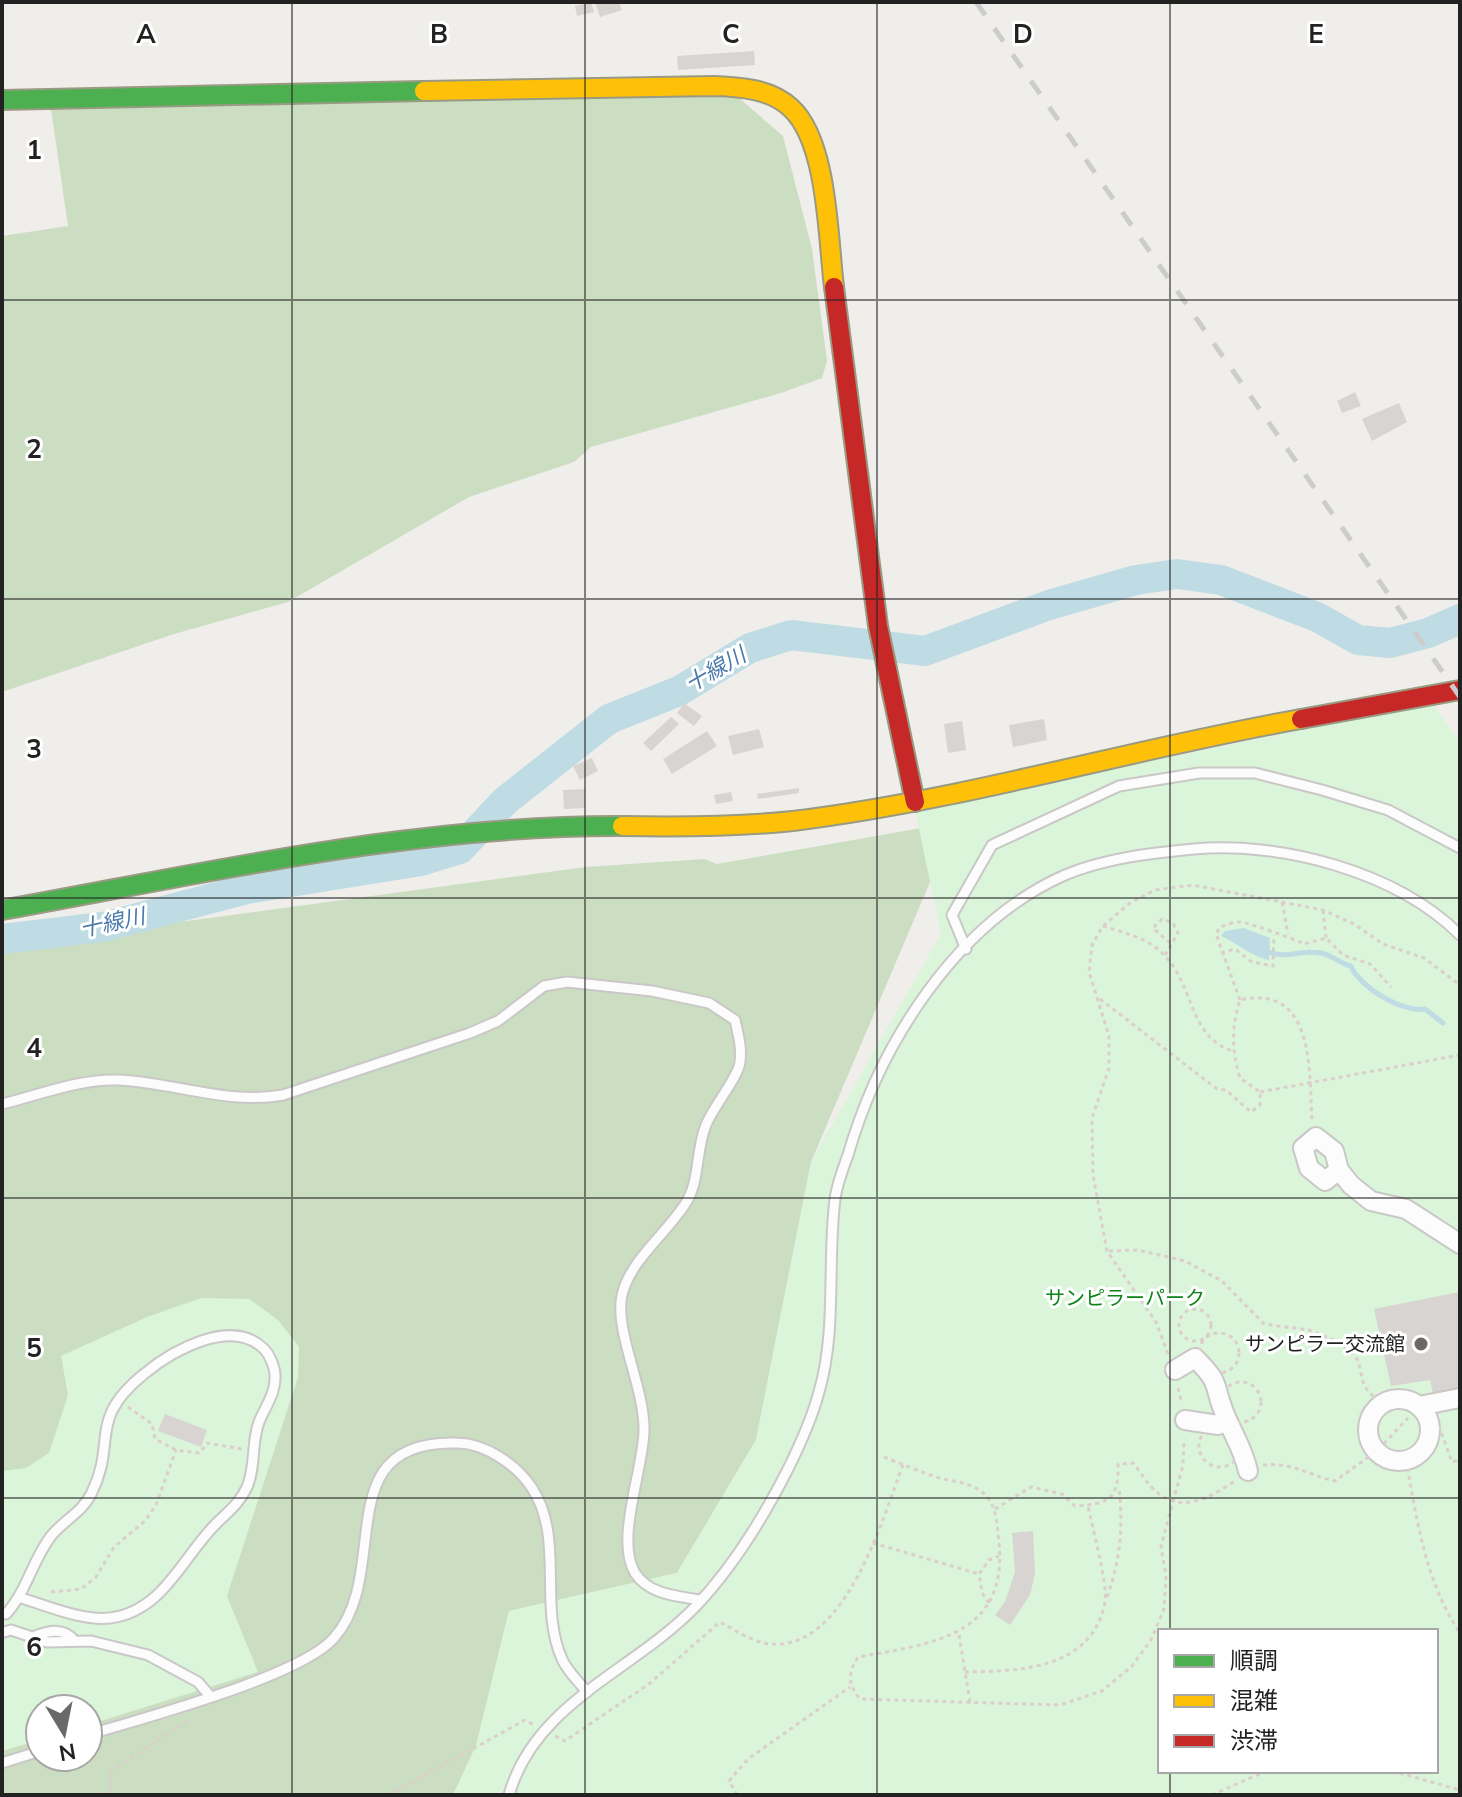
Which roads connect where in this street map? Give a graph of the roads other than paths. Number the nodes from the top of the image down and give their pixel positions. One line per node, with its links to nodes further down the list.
1 (2, 100): 3 (street)
2 (1460, 690): 3 (street)
3 (915, 802): 5 (street)
4 (1460, 848): 7 (lane)
5 (2, 910)
6 (1460, 935): 7 (lane)
7 (966, 949): 18 (lane)
8 (2, 1104): 18 (lane)
9 (1339, 1170): 9 (street); 10 (street)
10 (1460, 1244)
11 (1175, 1370): 14 (street)
12 (1460, 1398): 13 (street)
13 (1424, 1405): 13 (street)
14 (1221, 1419): 15 (street); 16 (street)
15 (1185, 1420)
16 (1248, 1471)
17 (21, 1598): 17 (lane); 19 (lane)
18 (700, 1600): 21 (lane)
19 (4, 1610): 20 (lane)
20 (3, 1633): 22 (lane)
21 (587, 1692): 22 (lane); 26 (lane)
22 (210, 1696): 23 (lane)
23 (104, 1730)
24 (24, 1756): 25 (lane)
25 (2, 1763)
26 (509, 1795)

